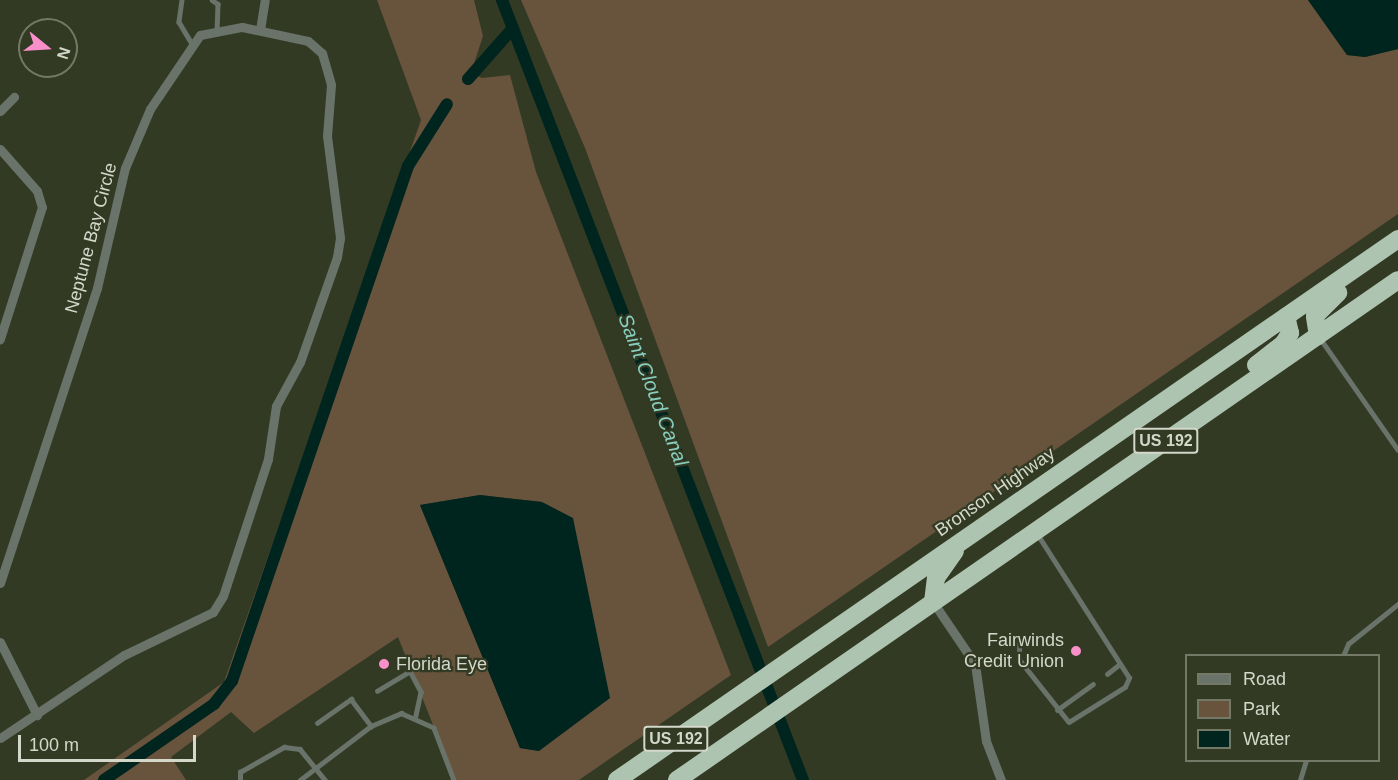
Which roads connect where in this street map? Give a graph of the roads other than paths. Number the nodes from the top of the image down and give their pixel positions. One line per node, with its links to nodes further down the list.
1 (183, 0): 6 (lane)
2 (212, 0): 4 (lane)
3 (265, 0): 5 (street)
4 (218, 30): 5 (street, Neptune Bay Circle); 6 (street, Neptune Bay Circle)
5 (260, 30): 31 (street, Neptune Bay Circle)
6 (192, 44): 20 (street, Neptune Bay Circle)
7 (14, 97): 8 (street)
8 (0, 111)
9 (0, 149): 15 (street)
10 (1398, 239): 13 (highway, Bronson Highway / US 192)
11 (1398, 251): 14 (highway)
12 (1398, 280): 14 (highway, US 192)
13 (1286, 316): 16 (highway); 19 (highway, Bronson Highway / US 192)
14 (1318, 336): 16 (highway, US 192); 17 (lane)
15 (0, 339)
16 (1182, 430): 18 (highway, US 192)
17 (1398, 450)
18 (1035, 531): 21 (highway, US 192); 26 (lane)
19 (964, 539): 21 (highway); 42 (highway, Bronson Highway / US 192)
20 (0, 583)
21 (933, 602): 43 (highway, US 192); 44 (street)
22 (1398, 604): 25 (lane)
23 (0, 642): 31 (street)
24 (1020, 642): 30 (lane)
25 (1344, 654)
26 (1120, 664): 27 (lane); 30 (lane)
27 (1107, 674)
28 (1093, 684): 30 (lane)
29 (377, 691): 32 (lane)
30 (1057, 710)
31 (37, 715): 35 (street, Neptune Bay Circle)
32 (416, 716): 34 (lane); 41 (lane)
33 (317, 723): 34 (lane)
34 (371, 726): 37 (lane)
35 (0, 738)
36 (1305, 762): 45 (lane)
37 (316, 768): 38 (lane); 39 (lane); 40 (lane)
38 (240, 780)
39 (300, 780)
40 (325, 780)
41 (454, 780)
42 (617, 780)
43 (677, 780)
44 (1001, 780)
45 (1300, 780)

